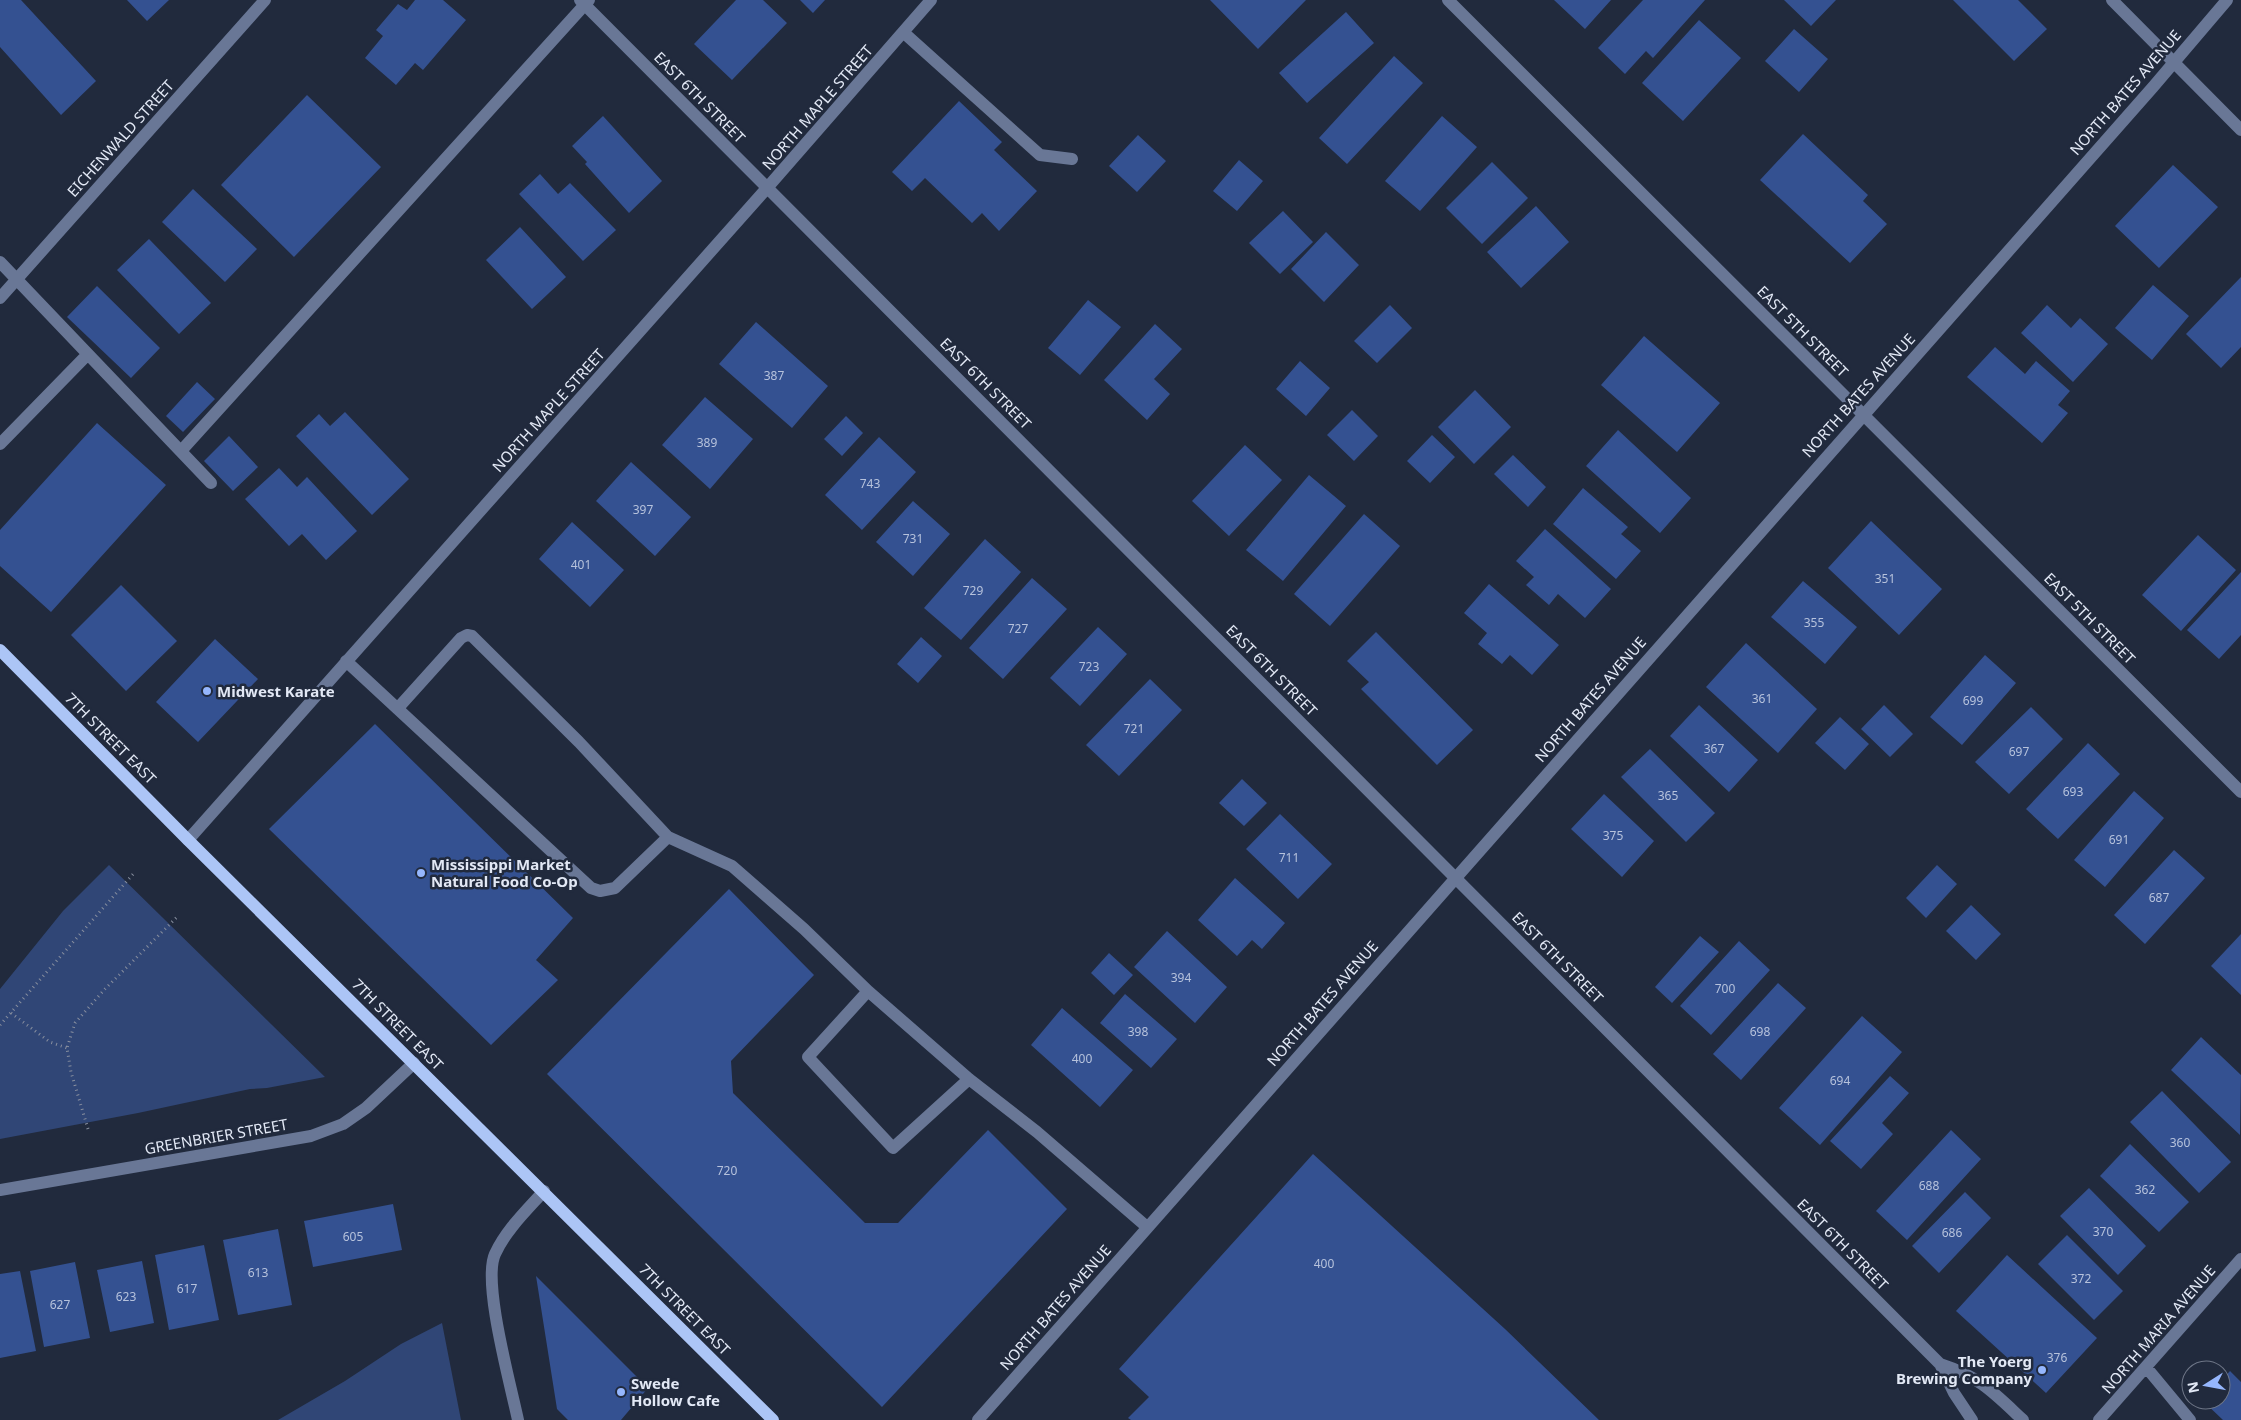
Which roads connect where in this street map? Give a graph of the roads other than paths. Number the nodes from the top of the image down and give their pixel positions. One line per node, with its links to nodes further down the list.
1 (265, 0): 13 (street, EICHENWALD STREET)
2 (931, 0): 7 (street, NORTH MAPLE STREET)
3 (1448, 0): 16 (street, EAST 5TH STREET)
4 (2112, 0): 8 (street)
5 (2226, 0): 8 (street, NORTH BATES AVENUE)
6 (584, 2): 11 (street, EAST 6TH STREET); 18 (street)
7 (903, 32): 10 (street); 11 (street, NORTH MAPLE STREET)
8 (2173, 62): 9 (street); 16 (street, NORTH BATES AVENUE)
9 (2241, 130)
10 (1072, 159)
11 (767, 188): 21 (street, NORTH MAPLE STREET); 26 (street, EAST 6TH STREET)
12 (0, 262): 13 (street)
13 (17, 279): 14 (street, EICHENWALD STREET); 15 (street)
14 (0, 298)
15 (88, 354): 17 (street); 18 (street)
16 (1863, 414): 23 (street, EAST 5TH STREET); 26 (street, NORTH BATES AVENUE)
17 (0, 444)
18 (181, 452): 19 (street)
19 (211, 483)
20 (0, 650): 25 (main road, 7TH STREET EAST)
21 (346, 661): 22 (street); 25 (street, NORTH MAPLE STREET)
22 (398, 708): 24 (street); 24 (street)
23 (2241, 792)
24 (668, 837): 27 (street)
25 (188, 840): 28 (main road, 7TH STREET EAST)
26 (1455, 877): 32 (street, NORTH BATES AVENUE); 34 (street, EAST 6TH STREET)
27 (868, 991): 29 (street); 29 (street)
28 (414, 1063): 30 (street, GREENBRIER STREET); 31 (main road, 7TH STREET EAST)
29 (969, 1080): 32 (street)
30 (0, 1190)
31 (544, 1191): 36 (street); 37 (main road, 7TH STREET EAST)
32 (1147, 1227): 38 (street, NORTH BATES AVENUE)
33 (2241, 1259): 35 (street, NORTH MARIA AVENUE)
34 (1940, 1364): 39 (street, EAST 6TH STREET); 40 (street, EAST 6TH STREET)
35 (2146, 1367): 41 (street, NORTH MARIA AVENUE); 42 (street)
36 (518, 1420)
37 (773, 1420)
38 (978, 1420)
39 (1972, 1420)
40 (2023, 1420)
41 (2099, 1420)
42 (2190, 1420)

